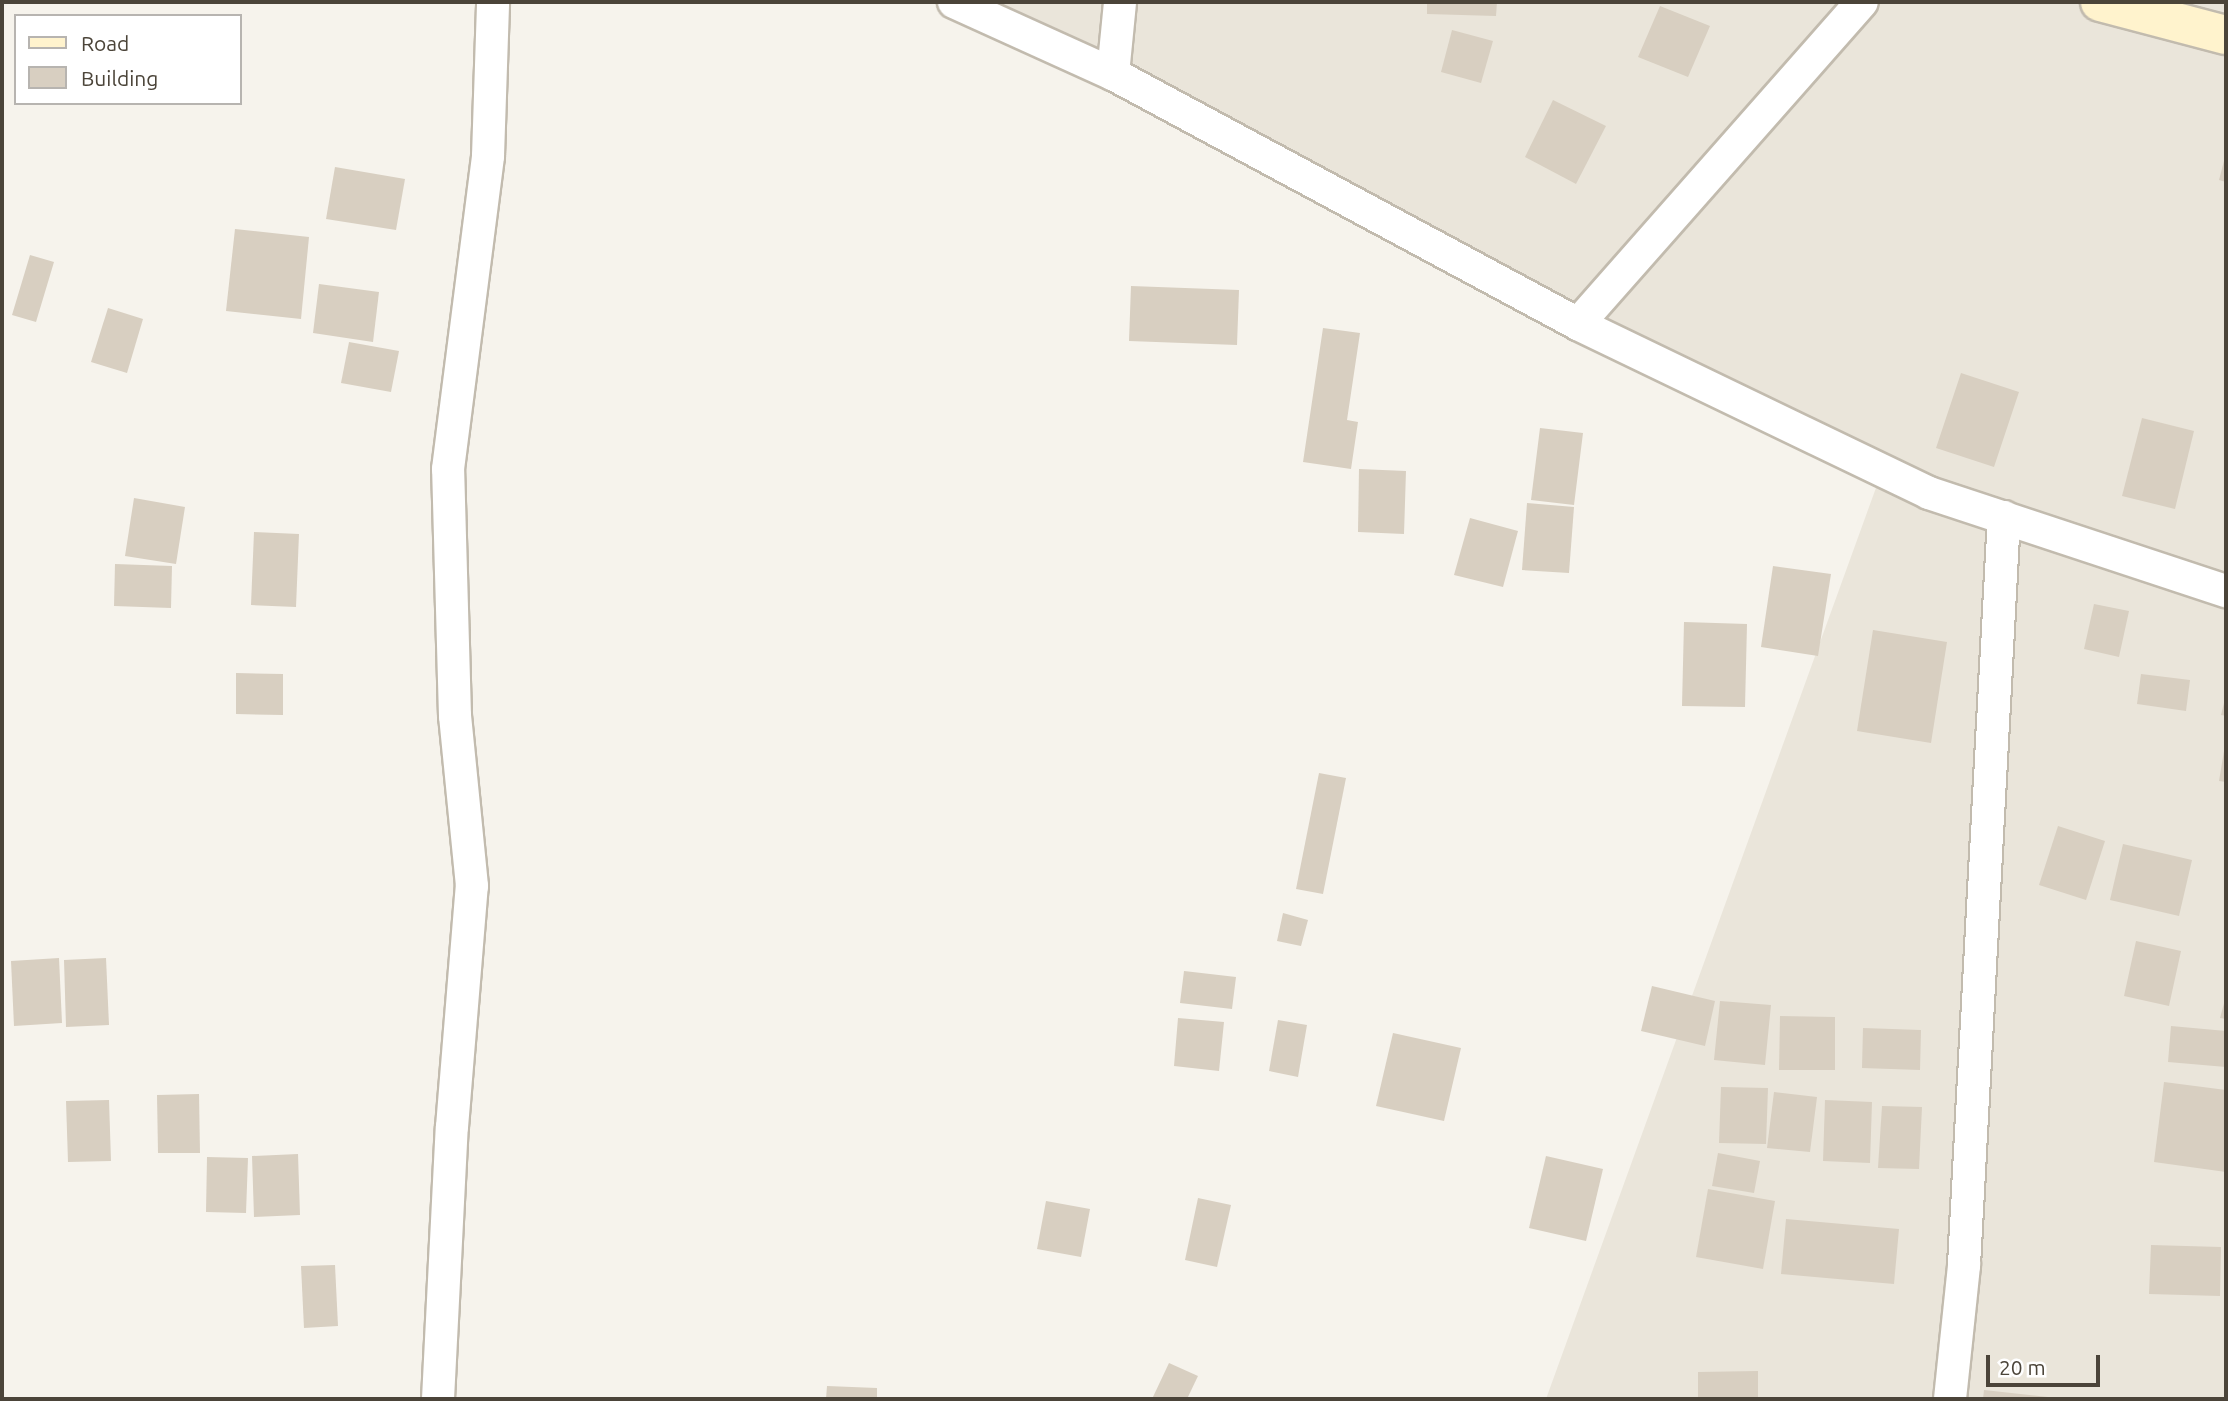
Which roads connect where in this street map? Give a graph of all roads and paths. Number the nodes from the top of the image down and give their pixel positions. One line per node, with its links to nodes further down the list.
1 (493, 2): 11 (street)
2 (954, 2): 7 (street)
3 (1120, 2): 7 (street)
4 (1862, 2): 8 (street)
5 (2100, 2): 6 (street)
6 (2226, 35)
7 (1113, 74): 8 (street)
8 (1578, 324): 9 (street)
9 (2004, 517): 10 (street); 12 (street)
10 (2226, 591)
11 (438, 1399)
12 (1950, 1399)

